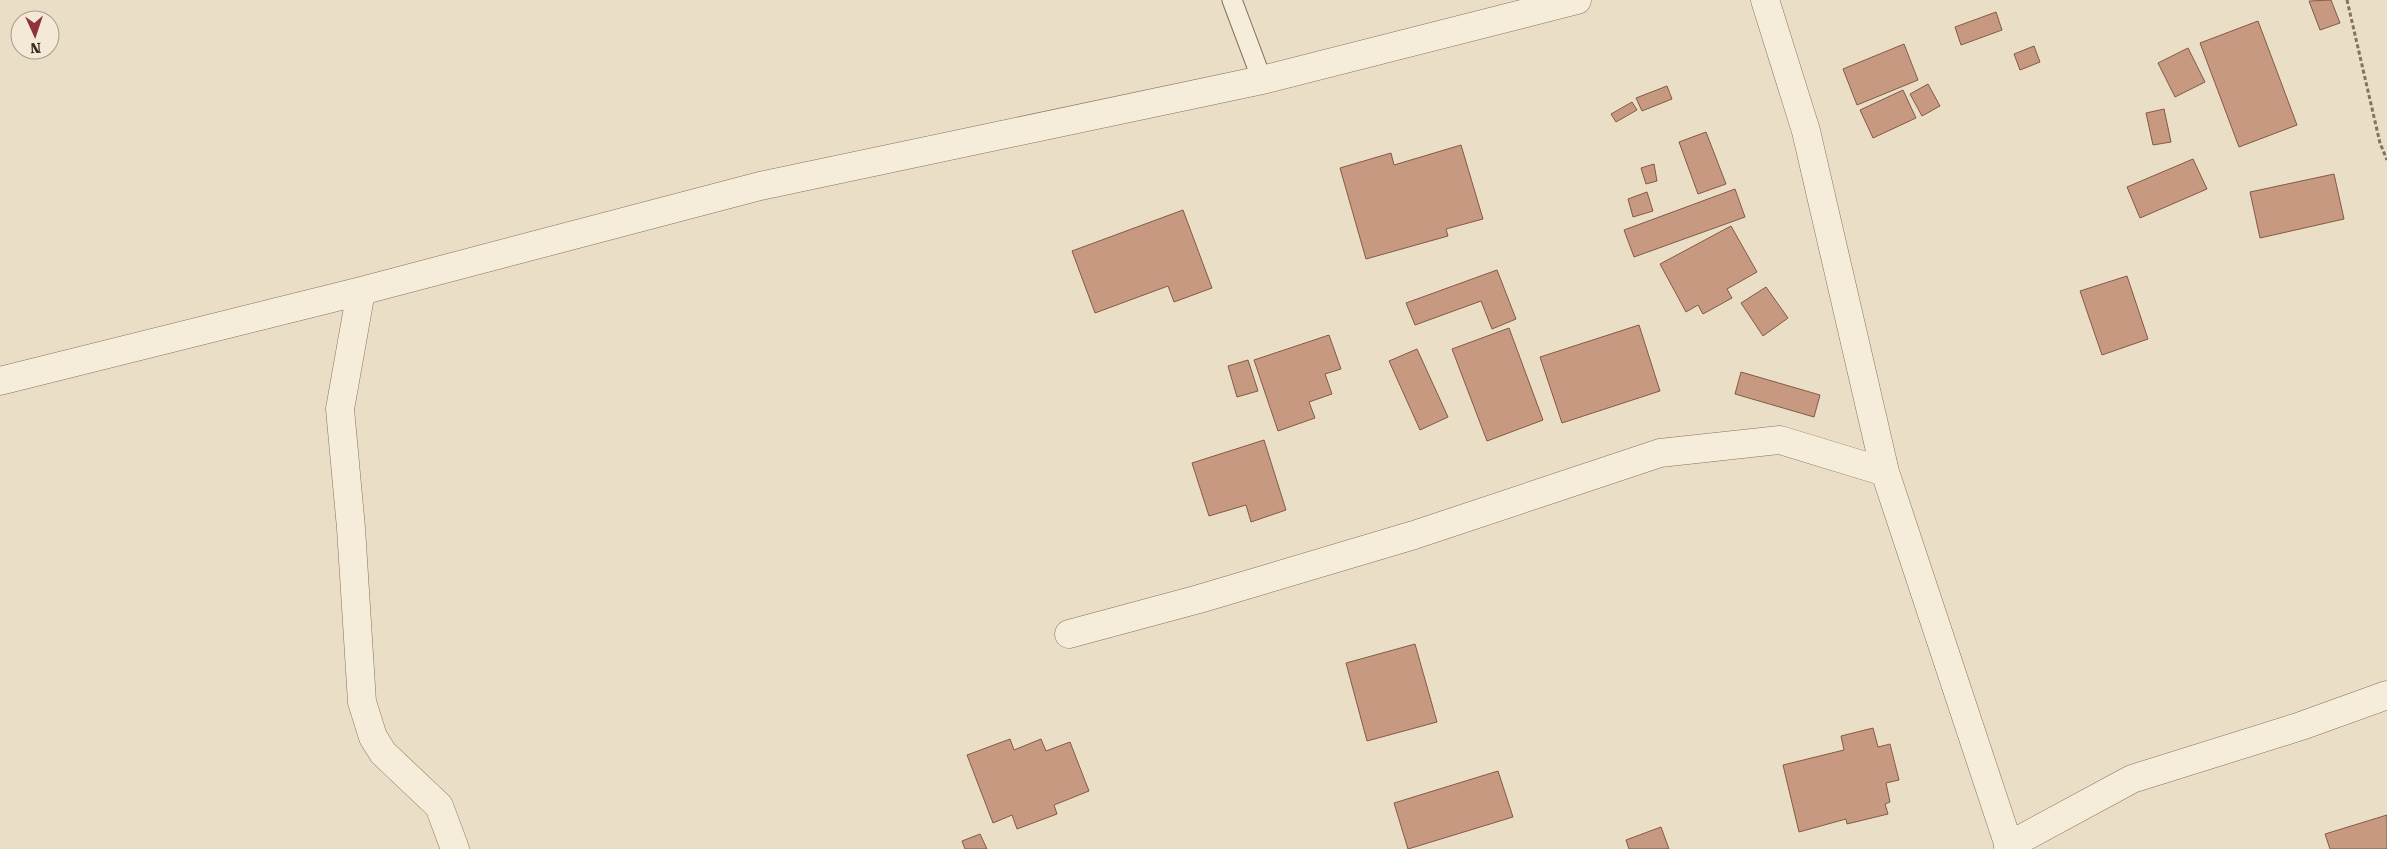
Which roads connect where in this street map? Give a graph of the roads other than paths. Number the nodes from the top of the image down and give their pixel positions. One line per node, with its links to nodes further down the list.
1 (1232, 0): 4 (lane)
2 (1577, 0): 4 (street)
3 (1765, 0): 7 (street)
4 (1262, 80): 5 (street)
5 (361, 291): 6 (street); 11 (street)
6 (0, 381)
7 (1885, 472): 8 (street); 10 (street)
8 (1069, 634)
9 (2387, 695): 10 (street)
10 (2009, 848)
11 (455, 849)

